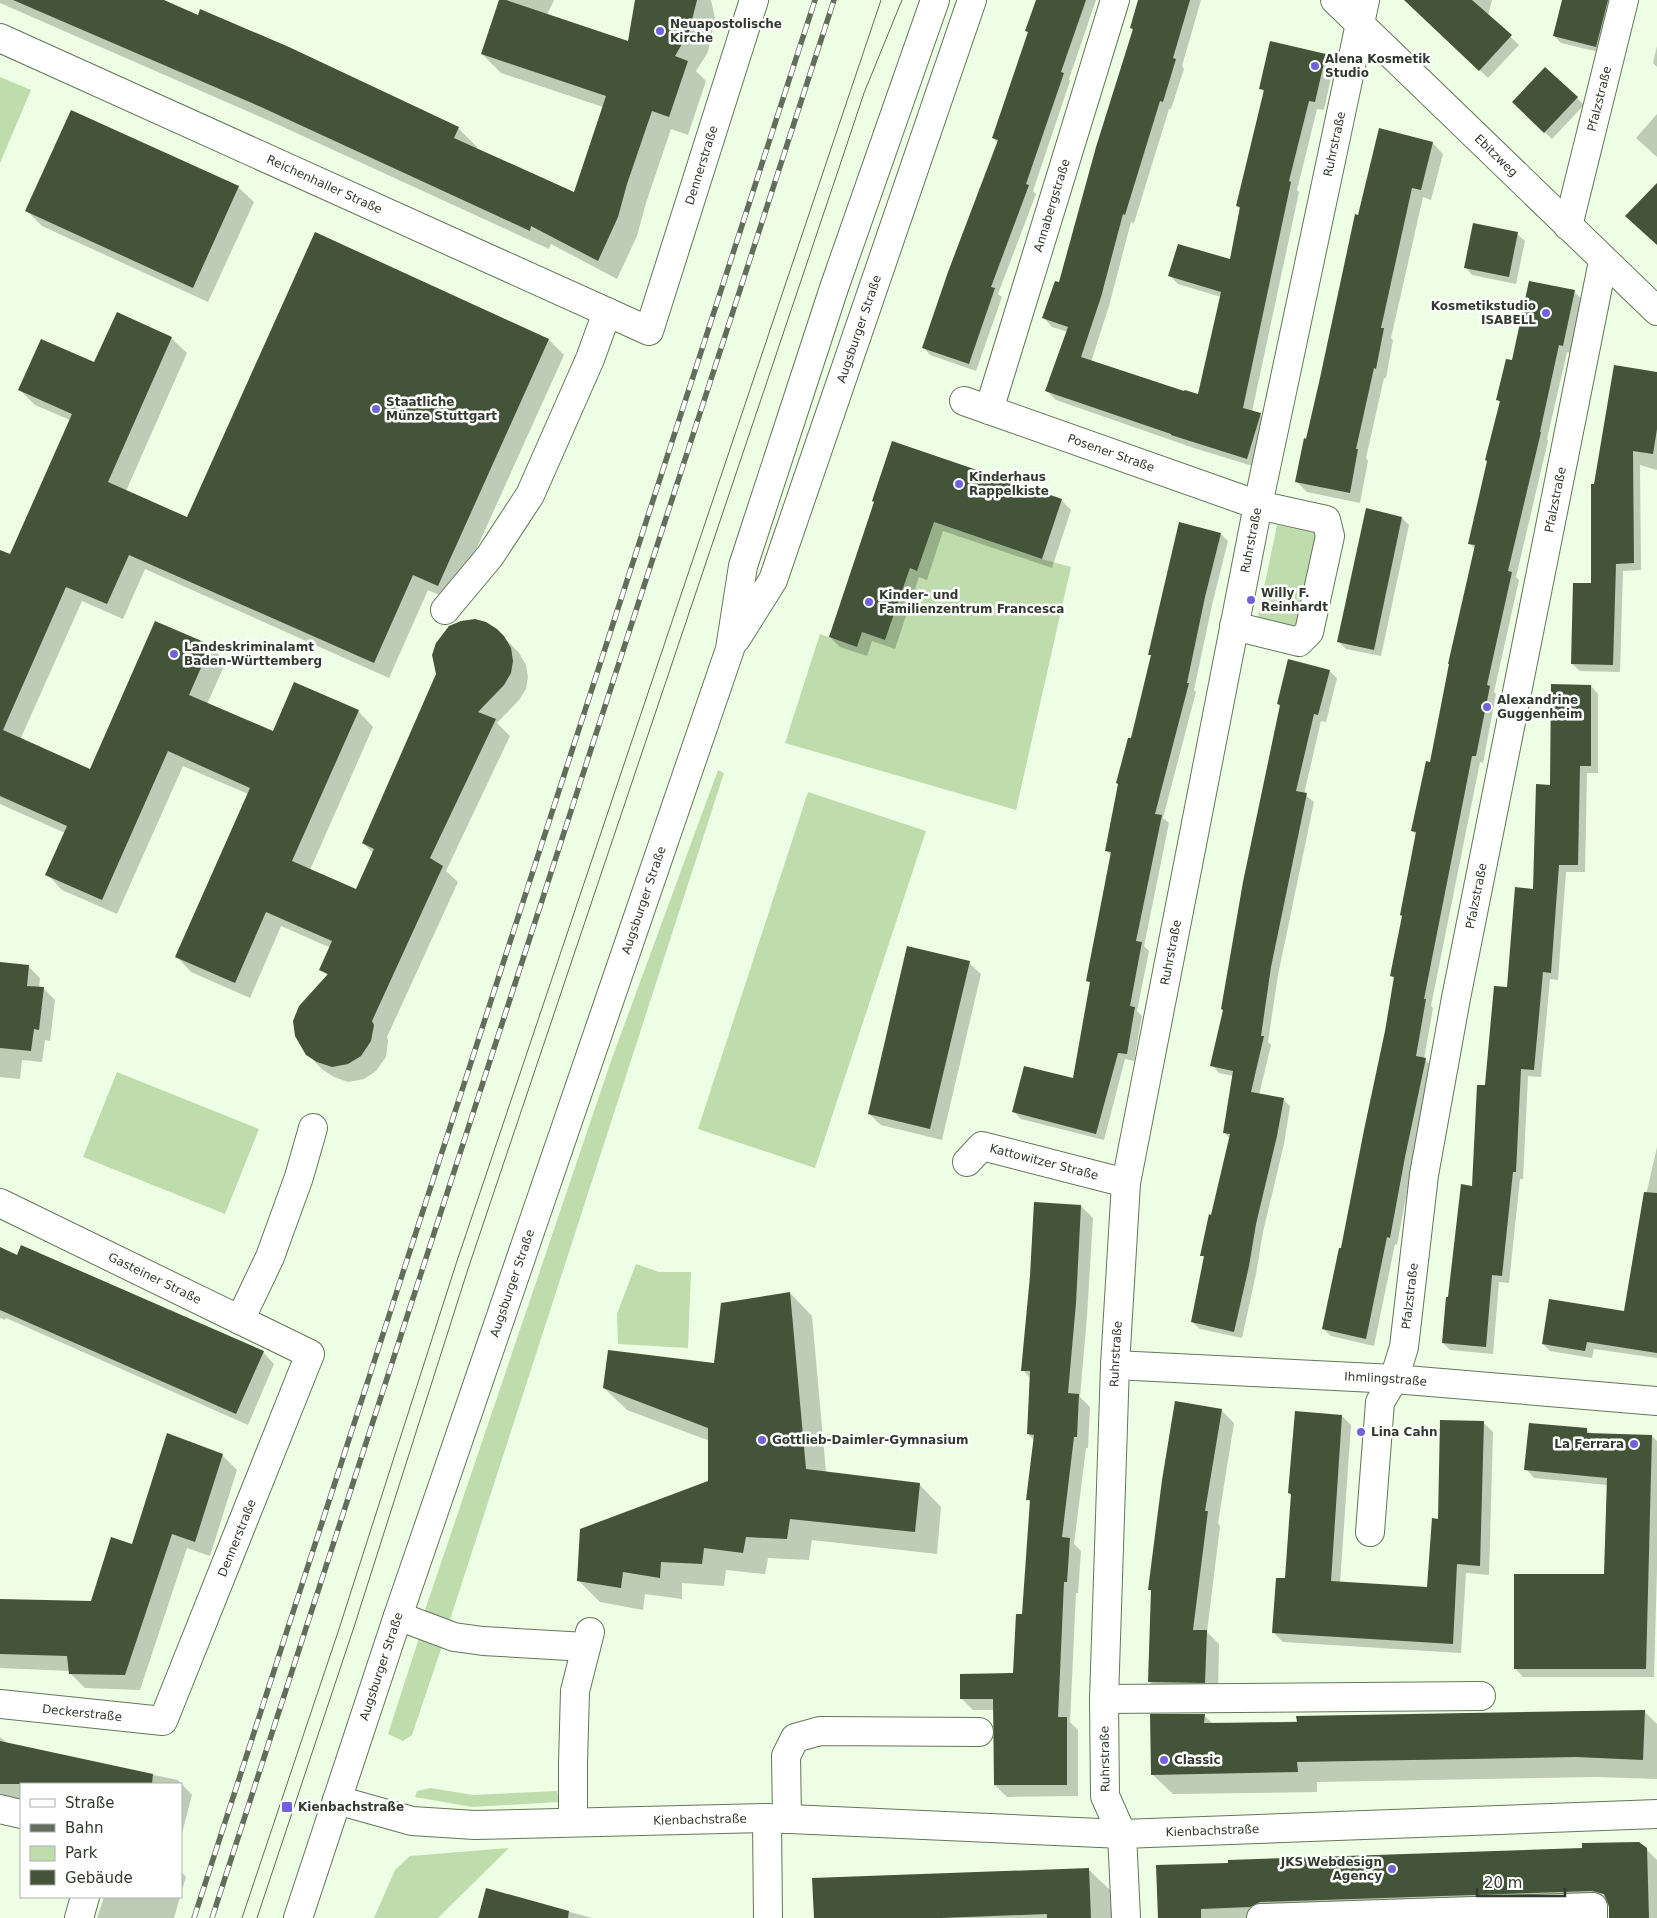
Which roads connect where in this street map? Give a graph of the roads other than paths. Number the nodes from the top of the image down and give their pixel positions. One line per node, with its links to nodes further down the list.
1 (754, 0): 13 (street, Dennerstraße)
2 (935, 0): 19 (street, Augsburger Straße)
3 (972, 0): 19 (street, Augsburger Straße)
4 (1114, 0): 15 (street, Annabergstraße)
5 (1335, 0): 7 (street, Ebitzweg)
6 (1624, 0): 9 (street, Pfalzstraße)
7 (1362, 11): 9 (street, Ebitzweg); 16 (street, Ruhrstraße)
8 (0, 38): 11 (street, Reichenhaller Straße)
9 (1568, 226): 10 (street, Ebitzweg)
10 (1602, 260): 12 (street, Ebitzweg); 27 (street, Pfalzstraße)
11 (607, 312): 13 (street, Reichenhaller Straße); 17 (street)
12 (1657, 312)
13 (649, 331)
14 (964, 401): 15 (street, Posener Straße)
15 (989, 410): 16 (street, Posener Straße)
16 (1258, 505): 18 (street, Ruhrstraße); 18 (street, Posener Straße)
17 (445, 610)
18 (1234, 626): 22 (street, Ruhrstraße)
19 (730, 649): 30 (street, Augsburger Straße)
20 (312, 1128): 24 (street)
21 (967, 1162): 22 (street, Kattowitzer Straße)
22 (1126, 1184): 26 (street, Ruhrstraße)
23 (0, 1203): 24 (street, Gasteiner Straße)
24 (240, 1320): 25 (street, Gasteiner Straße)
25 (310, 1354): 34 (street, Dennerstraße)
26 (1115, 1365): 27 (street, Ihmlingstraße); 32 (street, Ruhrstraße)
27 (1394, 1379): 28 (street, Ihmlingstraße); 29 (street, Pfalzstraße)
28 (1657, 1402)
29 (1370, 1532)
30 (398, 1616): 36 (street, Augsburger Straße); 41 (street)
31 (1481, 1696): 32 (street)
32 (1104, 1699): 42 (street, Ruhrstraße)
33 (0, 1704): 34 (street, Deckerstraße)
34 (164, 1721)
35 (979, 1732): 40 (street)
36 (337, 1800): 41 (street, Kienbachstraße); 45 (street, Augsburger Straße)
37 (0, 1809): 38 (street)
38 (20, 1814)
39 (1657, 1814): 42 (street, Kienbachstraße)
40 (777, 1819): 41 (street, Kienbachstraße); 42 (street, Kienbachstraße); 46 (street)
41 (573, 1822)
42 (1122, 1834): 47 (street, Ruhrstraße)
43 (85, 1898): 44 (street)
44 (79, 1918)
45 (298, 1918)
46 (768, 1918)
47 (1126, 1918)
48 (1261, 1918): 49 (street)
49 (1593, 1918)

